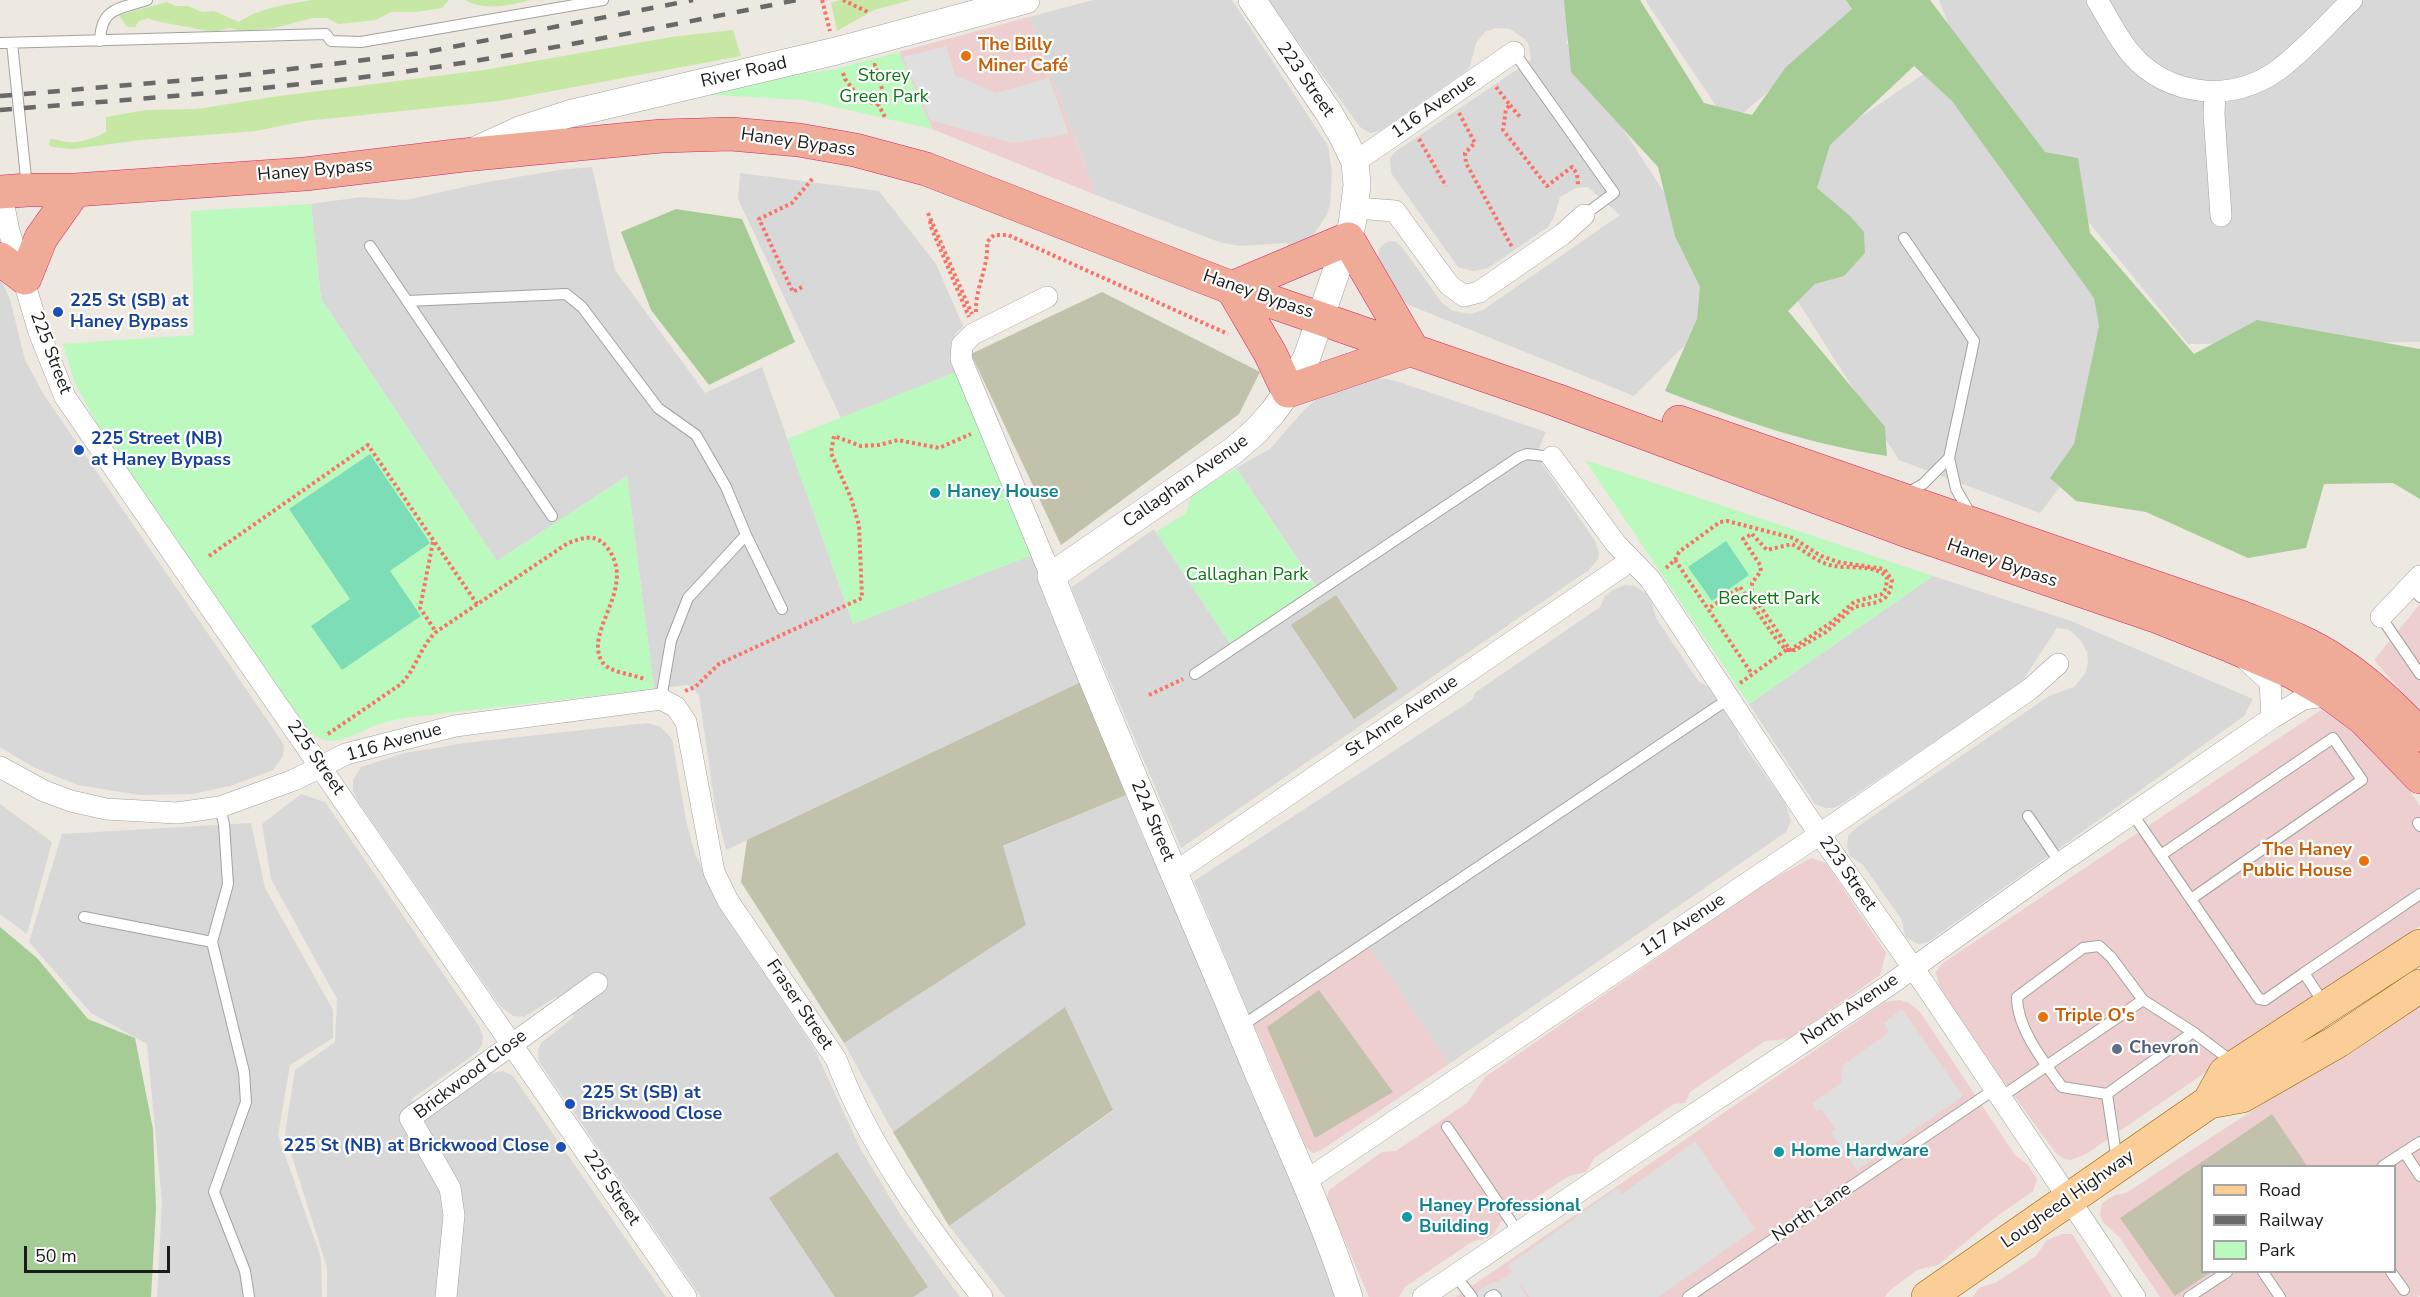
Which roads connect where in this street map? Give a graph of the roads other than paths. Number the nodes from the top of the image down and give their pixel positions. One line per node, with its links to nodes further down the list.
1 (147, 0): 7 (lane)
2 (603, 0): 7 (lane)
3 (1026, 0): 12 (street, River Road)
4 (1252, 0): 13 (street, 223 Street)
5 (2097, 0): 11 (street)
6 (2352, 0): 11 (street)
7 (100, 41): 9 (lane)
8 (0, 43): 9 (lane)
9 (12, 43): 15 (lane)
10 (1514, 52): 13 (street, 116 Avenue); 17 (lane)
11 (2216, 92): 18 (street)
12 (465, 155): 14 (highway, Haney Bypass); 23 (highway, Haney Bypass)
13 (1355, 162): 16 (street, Callaghan Avenue)
14 (75, 190): 15 (highway, Haney Bypass); 22 (highway)
15 (9, 191): 22 (street, 225 Street)
16 (1356, 208): 17 (street); 20 (street, Callaghan Avenue)
17 (1584, 215)
18 (2221, 216)
19 (1905, 238): 31 (lane)
20 (1348, 239): 23 (highway); 26 (street, Callaghan Avenue); 27 (highway)
21 (370, 246): 25 (lane)
22 (12, 268): 51 (street, 225 Street)
23 (1232, 288): 26 (highway, Haney Bypass); 28 (highway)
24 (1047, 297): 37 (street, 224 Street)
25 (407, 301): 33 (lane); 35 (lane)
26 (1319, 317): 27 (highway, Haney Bypass); 28 (street, Callaghan Avenue)
27 (1412, 350): 28 (highway); 29 (highway, Haney Bypass)
28 (1288, 391): 37 (street, Callaghan Avenue)
29 (1556, 400): 32 (highway, Haney Bypass); 41 (highway, Haney Bypass)
30 (1552, 457): 36 (street, 223 Street); 43 (lane)
31 (1949, 458): 32 (lane); 34 (lane)
32 (1897, 499): 34 (highway, Haney Bypass)
33 (552, 516)
34 (1978, 527): 49 (highway, Haney Bypass)
35 (746, 535): 39 (lane); 47 (lane)
36 (1630, 561): 45 (street, 223 Street); 59 (street, St Anne Avenue)
37 (1051, 576): 59 (street, 224 Street)
38 (2417, 586): 40 (street)
39 (782, 609)
40 (2381, 617): 44 (lane)
41 (2231, 646): 46 (highway, Haney Bypass); 48 (street)
42 (2058, 664): 56 (street, 117 Avenue)
43 (1195, 674)
44 (2420, 674)
45 (1729, 695): 56 (street, 223 Street); 71 (lane)
46 (2332, 695): 48 (street, North Avenue); 52 (highway, Haney Bypass)
47 (661, 699): 51 (street, 116 Avenue); 96 (street, Fraser Street)
48 (2272, 718): 54 (street, North Avenue)
49 (2420, 735)
50 (0, 767): 53 (street, 116 Avenue)
51 (322, 767): 53 (street, 116 Avenue); 73 (street, 225 Street)
52 (2420, 777)
53 (220, 807): 63 (lane)
54 (2132, 813): 57 (lane); 58 (street, North Avenue)
55 (2028, 816): 58 (lane)
56 (1820, 834): 65 (street, 223 Street); 85 (street, 117 Avenue)
57 (2161, 855): 61 (lane); 61 (lane)
58 (2060, 863): 65 (street, North Avenue)
59 (1174, 873): 71 (street, 224 Street)
60 (2420, 894): 66 (lane)
61 (2191, 899): 66 (lane)
62 (84, 917): 63 (lane)
63 (212, 942): 93 (lane)
64 (2420, 946): 70 (main road, Lougheed Highway)
65 (1913, 967): 76 (street, 223 Street); 87 (street, North Avenue)
66 (2304, 973): 70 (lane)
67 (597, 983): 73 (street, Brickwood Close)
68 (2420, 986): 78 (main road, Lougheed Highway)
69 (2143, 1000): 72 (lane); 75 (lane, North Lane); 75 (lane)
70 (2326, 1008): 74 (main road, Lougheed Highway)
71 (1239, 1027): 85 (street, 224 Street)
72 (2193, 1032): 74 (lane); 77 (lane)
73 (512, 1043): 94 (street, Brickwood Close); 95 (street, 225 Street)
74 (2236, 1065): 78 (main road, Lougheed Highway)
75 (2047, 1066): 76 (lane, North Lane); 77 (lane)
76 (1998, 1093): 86 (street, 223 Street); 102 (lane, North Lane)
77 (2107, 1094): 82 (lane)
78 (2208, 1102): 82 (main road, Lougheed Highway)
79 (1447, 1126): 87 (lane)
80 (2420, 1142): 81 (lane)
81 (2404, 1152): 83 (lane); 84 (lane)
82 (2117, 1165): 86 (main road, Lougheed Highway)
83 (2386, 1165)
84 (2420, 1176)
85 (1304, 1182): 97 (street, 224 Street)
86 (2069, 1199): 103 (main road, Lougheed Highway); 104 (street, 223 Street)
87 (1518, 1232): 91 (street, North Avenue)
88 (2225, 1273): 105 (lane)
89 (2264, 1273): 106 (lane)
90 (2392, 1273): 92 (lane)
91 (1455, 1275): 98 (street, North Avenue); 99 (lane)
92 (2404, 1290)
93 (249, 1297)
94 (446, 1297)
95 (686, 1297)
96 (982, 1297)
97 (1349, 1297)
98 (1423, 1297)
99 (1472, 1297)
100 (1490, 1297): 101 (lane)
101 (1496, 1297)
102 (1688, 1297)
103 (1928, 1297)
104 (2135, 1297)
105 (2189, 1297)
106 (2280, 1297)

